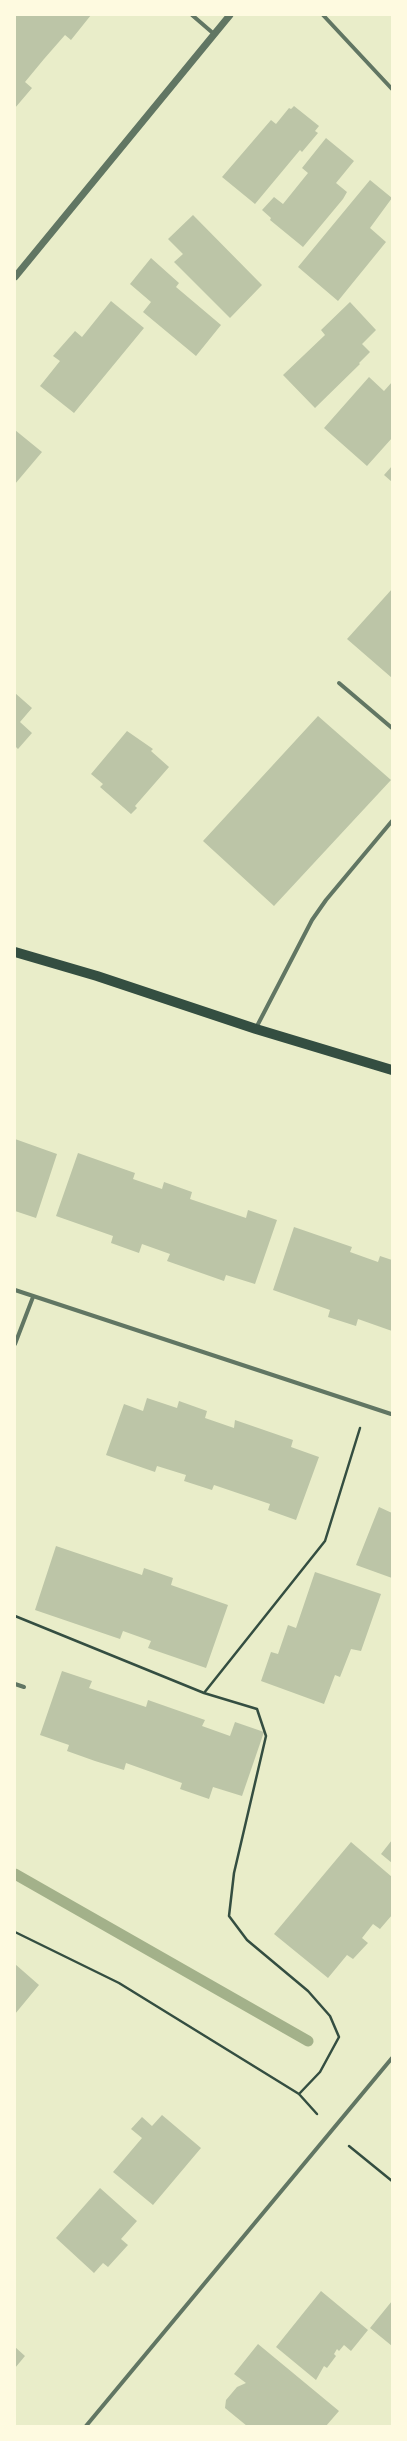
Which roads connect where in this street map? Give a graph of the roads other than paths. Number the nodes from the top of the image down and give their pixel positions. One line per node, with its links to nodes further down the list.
1 (192, 15): 4 (street)
2 (230, 15): 4 (street)
3 (323, 15): 5 (street)
4 (214, 34): 6 (street)
5 (392, 89)
6 (15, 277)
7 (339, 684): 8 (street)
8 (392, 728)
9 (392, 821): 11 (street)
10 (15, 952): 11 (main road)
11 (256, 1029): 12 (main road)
12 (392, 1070)
13 (15, 1290): 14 (street)
14 (33, 1297): 15 (street); 16 (street)
15 (15, 1344)
16 (392, 1414)
17 (15, 1684): 18 (street)
18 (24, 1688)
19 (392, 2058): 20 (street)
20 (86, 2426)

